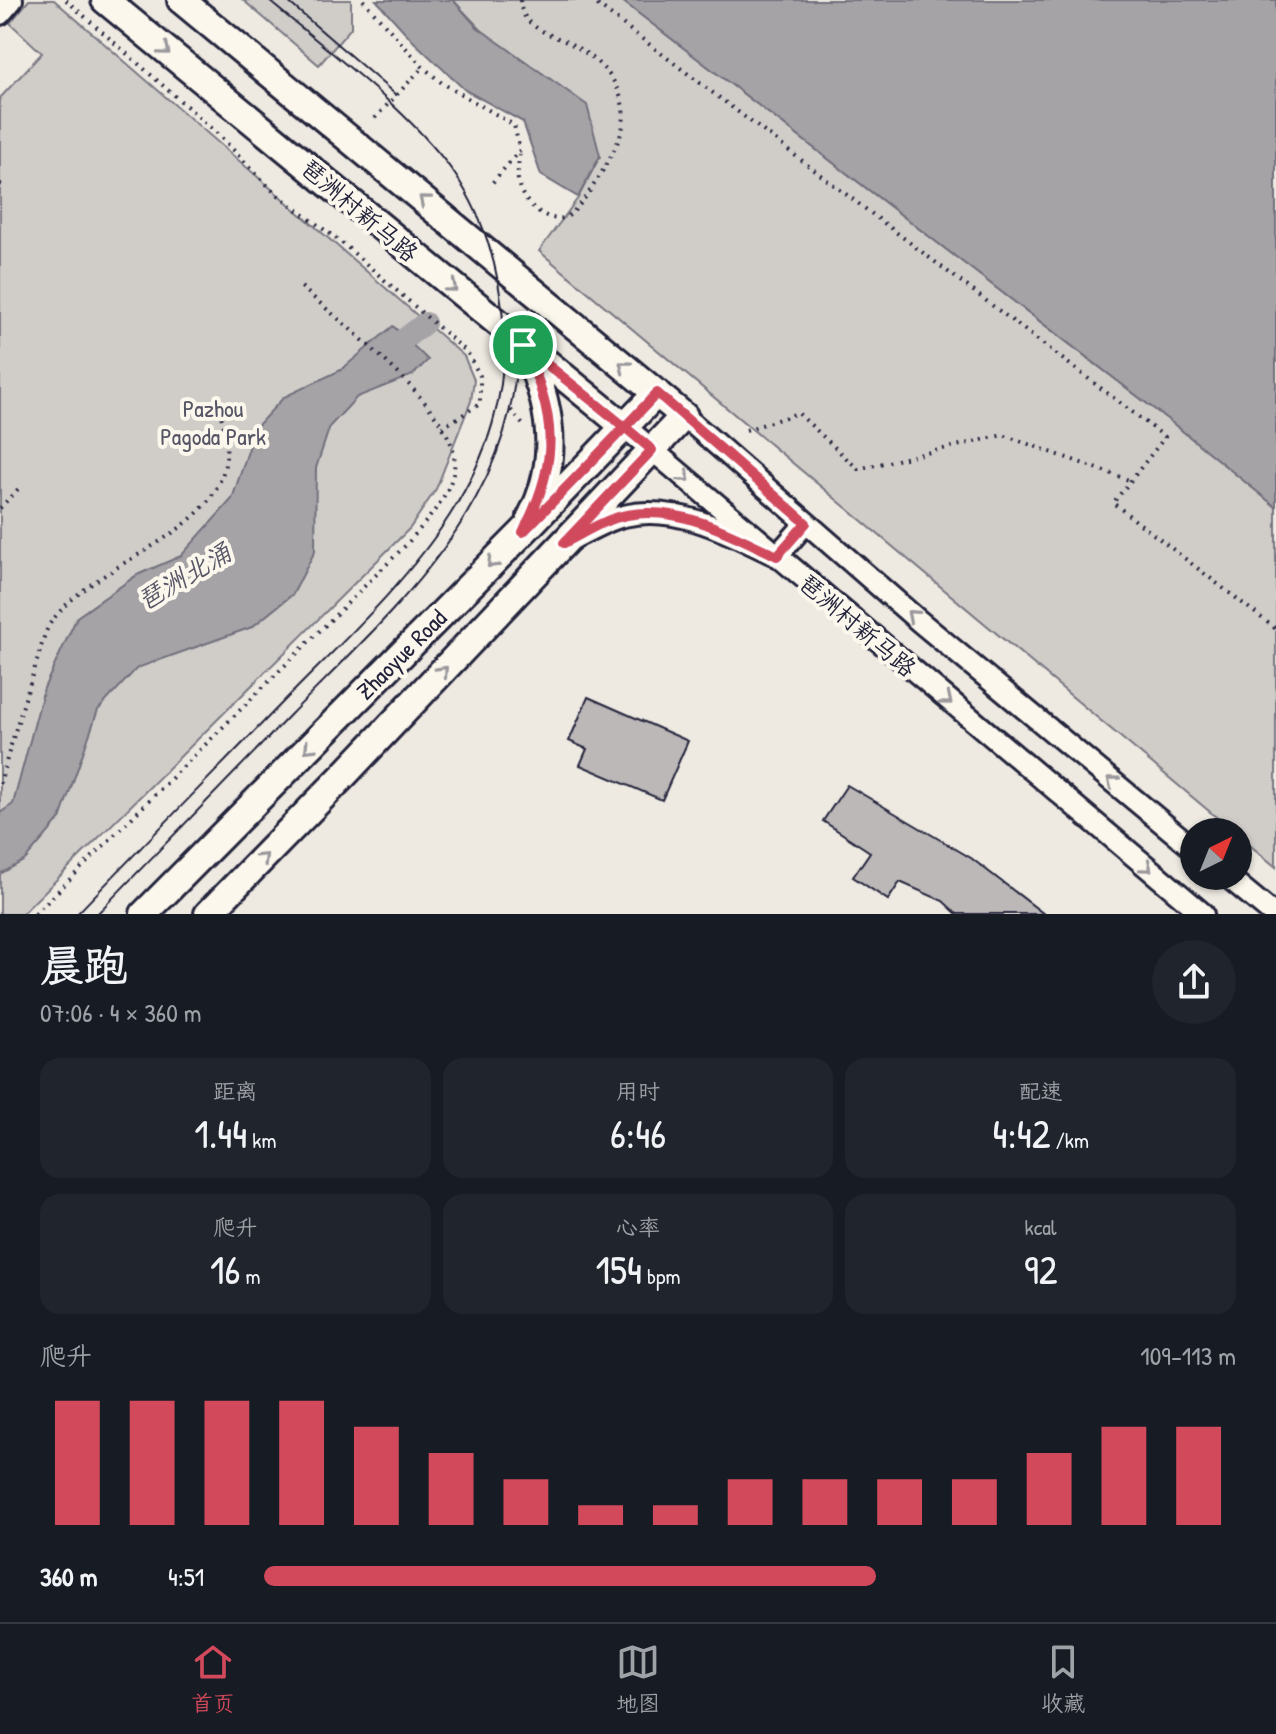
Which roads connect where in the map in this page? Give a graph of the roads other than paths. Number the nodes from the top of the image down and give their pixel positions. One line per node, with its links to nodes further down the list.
1 (12, 0): 4 (street)
2 (105, 0): 5 (main road, 琶洲村新马路, one-way to 5)
3 (181, 0): 6 (main road, 琶洲村新马路, one-way to 3)
4 (0, 14)
5 (523, 345): 8 (main road, 琶洲村新马路); 11 (main road)
6 (657, 393): 7 (main road, 琶洲村新马路); 8 (main road, Zhaoyue Road)
7 (684, 416): 9 (main road, Zhaoyue Road); 10 (street, 琶洲村新马路)
8 (625, 427): 9 (street, 琶洲村新马路); 11 (main road, Zhaoyue Road)
9 (652, 450): 12 (main road, Zhaoyue Road); 13 (street, 琶洲村新马路, one-way to 13)
10 (806, 523): 13 (street); 14 (street, 琶洲村新马路, one-way to 10)
11 (523, 532): 16 (main road, Zhaoyue Road, one-way to 16)
12 (564, 543): 13 (street); 17 (main road, Zhaoyue Road, one-way to 12)
13 (777, 556): 18 (street, 琶洲村新马路, one-way to 18)
14 (1180, 837)
15 (1244, 890): 19 (street)
16 (144, 914)
17 (208, 914)
18 (1203, 914)
19 (1273, 914)

